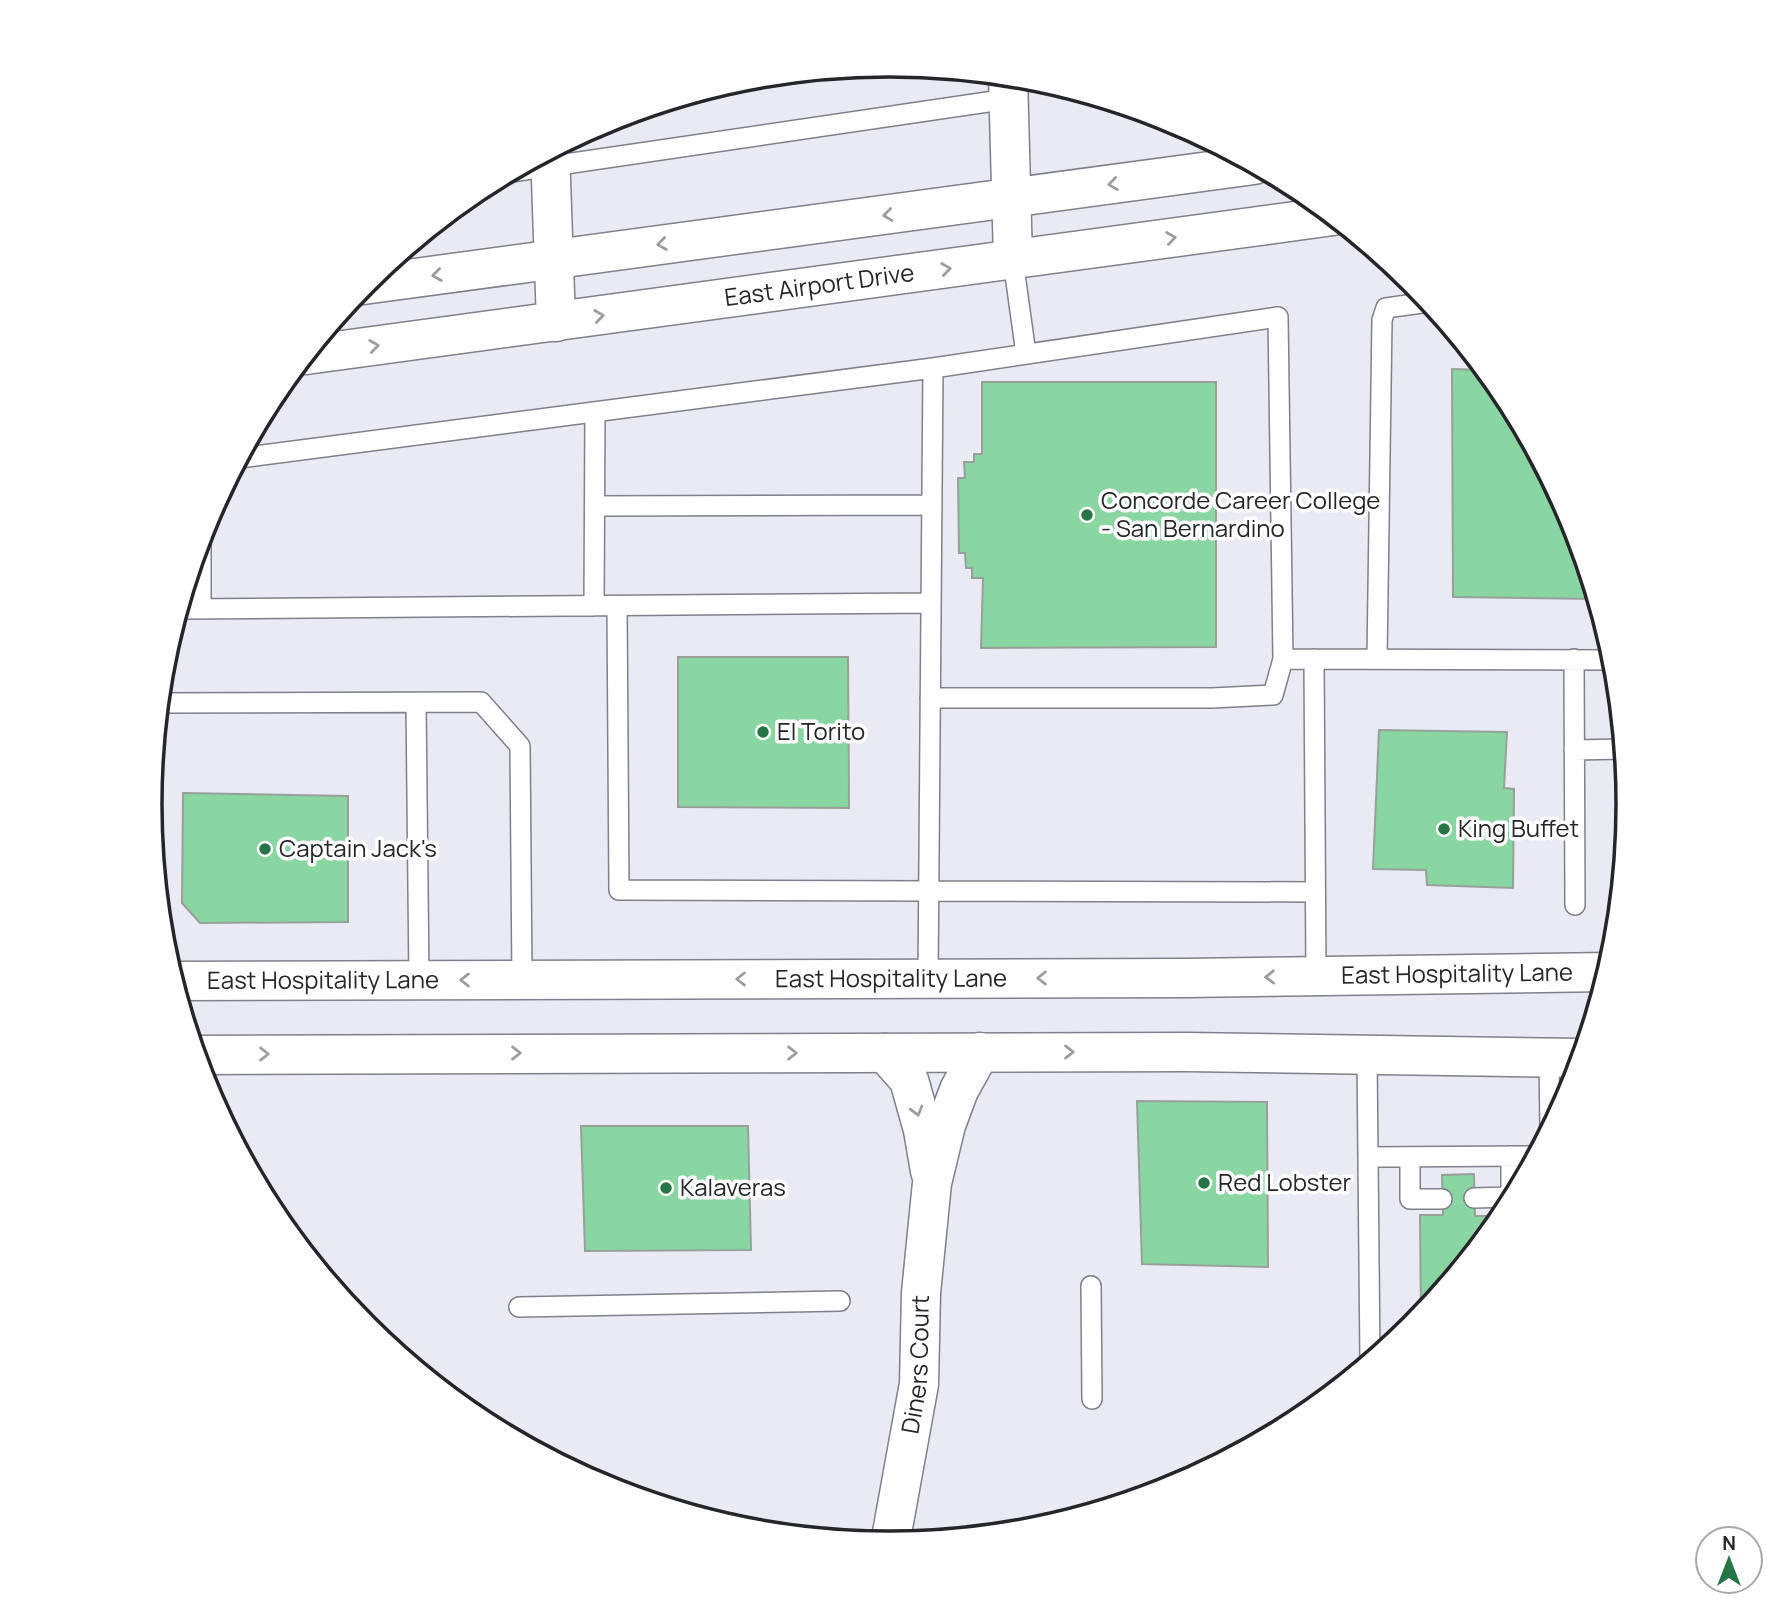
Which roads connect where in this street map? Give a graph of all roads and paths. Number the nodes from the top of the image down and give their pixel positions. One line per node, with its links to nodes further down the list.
1 (1008, 88): 2 (lane); 5 (street)
2 (555, 158)
3 (550, 161): 7 (street)
4 (1239, 167): 5 (street, one-way to 5)
5 (1011, 197): 7 (street, one-way to 7); 8 (street)
6 (1319, 218): 8 (street, East Airport Drive, one-way to 6)
7 (554, 260): 9 (street, one-way to 9); 11 (street)
8 (1013, 260): 11 (street, East Airport Drive, one-way to 8); 13 (lane)
9 (383, 282)
10 (1416, 304): 27 (lane)
11 (556, 322): 12 (street, East Airport Drive, one-way to 11)
12 (319, 353)
13 (1026, 354): 14 (lane); 25 (lane)
14 (933, 368): 15 (lane); 17 (lane)
15 (596, 412): 16 (lane); 18 (lane)
16 (251, 457)
17 (932, 505): 18 (lane); 20 (lane)
18 (594, 506): 21 (lane)
19 (201, 568): 23 (lane)
20 (931, 603): 22 (lane); 30 (lane)
21 (594, 606): 22 (lane); 23 (lane)
22 (617, 606): 35 (lane)
23 (201, 608): 24 (lane)
24 (188, 609)
25 (1283, 659): 26 (lane); 30 (lane)
26 (1314, 659): 27 (lane); 36 (lane)
27 (1377, 659): 28 (lane)
28 (1574, 659): 29 (lane); 34 (lane)
29 (1602, 660)
30 (930, 698): 35 (lane)
31 (169, 703): 32 (lane)
32 (416, 703): 41 (lane); 42 (lane)
33 (1614, 749): 34 (lane)
34 (1574, 750): 37 (lane)
35 (929, 890): 36 (lane); 40 (lane)
36 (1315, 892): 39 (lane)
37 (1575, 905)
38 (1597, 972): 39 (street, East Hospitality Lane)
39 (1316, 976): 40 (street, East Hospitality Lane, one-way to 40)
40 (928, 978): 42 (street, East Hospitality Lane, one-way to 42)
41 (419, 980): 42 (street, East Hospitality Lane, one-way to 41); 43 (street, East Hospitality Lane)
42 (522, 980)
43 (183, 981)
44 (980, 1052): 45 (street); 47 (street, one-way to 47); 55 (street, Diners Court)
45 (885, 1053): 46 (street, one-way to 45); 55 (street, Diners Court, one-way to 55)
46 (206, 1055)
47 (1367, 1055): 48 (street); 52 (lane)
48 (1565, 1058): 49 (lane)
49 (1559, 1088)
50 (1511, 1156): 51 (lane); 53 (lane); 54 (lane)
51 (1525, 1156)
52 (1368, 1157): 53 (lane); 62 (lane)
53 (1410, 1157): 58 (lane)
54 (1511, 1181)
55 (932, 1184): 64 (street, Diners Court)
56 (1501, 1197): 57 (lane)
57 (1474, 1198)
58 (1442, 1199)
59 (1091, 1286): 63 (lane)
60 (840, 1301): 61 (lane)
61 (519, 1307)
62 (1370, 1350)
63 (1092, 1399)
64 (892, 1532)

